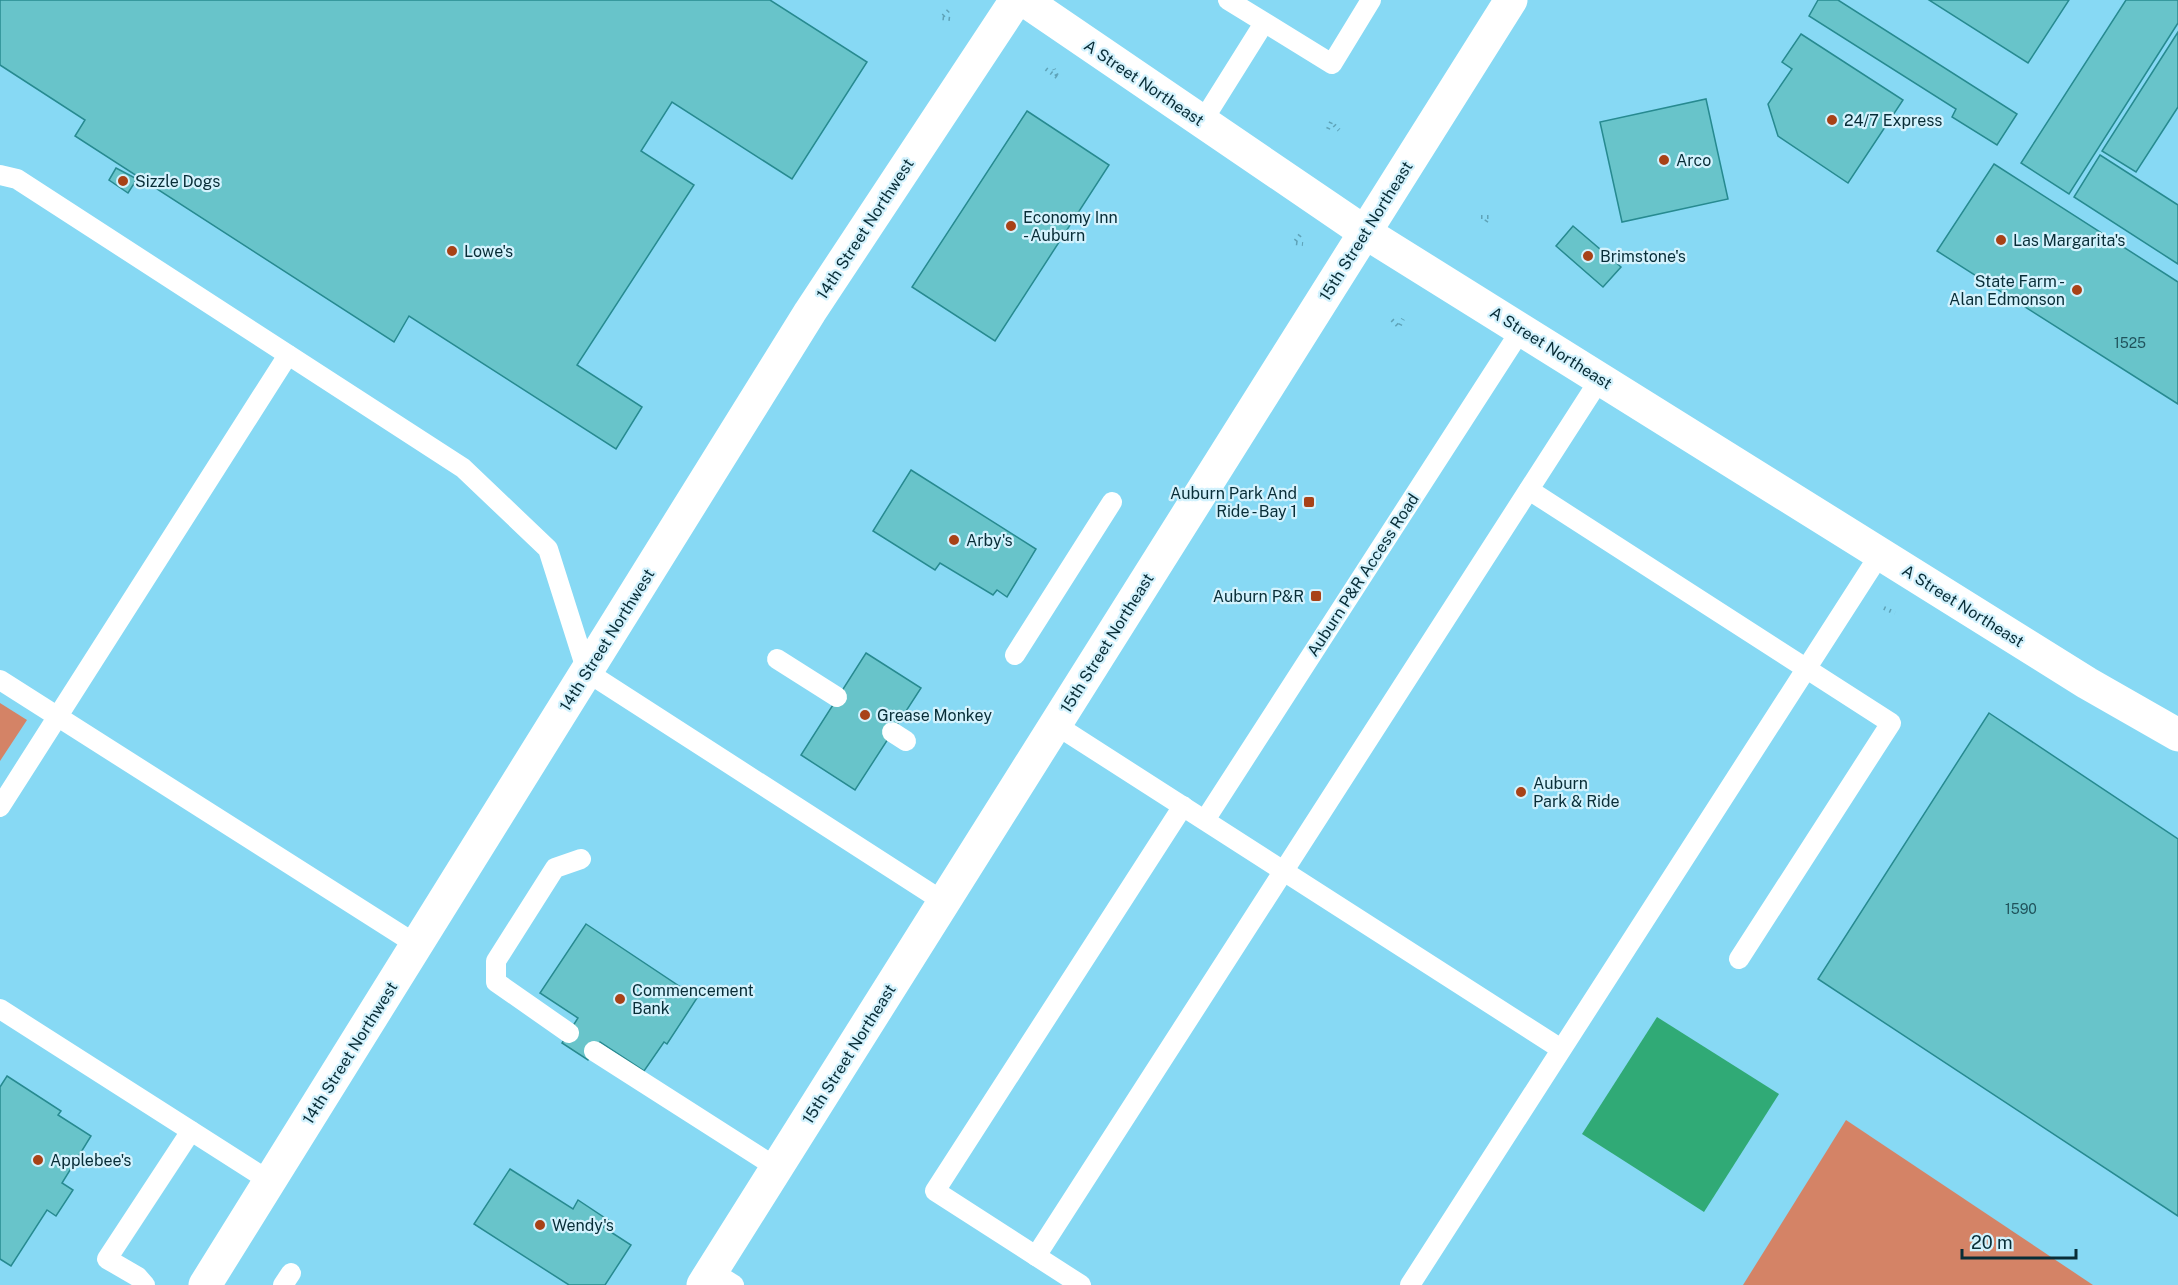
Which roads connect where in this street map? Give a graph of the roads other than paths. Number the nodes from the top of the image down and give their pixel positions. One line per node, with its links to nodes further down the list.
1 (1016, 0): 19 (street, 14th Street Northwest)
2 (1024, 0): 7 (street, A Street Northeast)
3 (1228, 0): 6 (lane)
4 (1371, 0): 6 (lane)
5 (1511, 0): 9 (street, 15th Street Northeast)
6 (1264, 23): 7 (lane)
7 (1202, 122): 9 (street, A Street Northeast)
8 (0, 175): 11 (lane)
9 (1366, 233): 10 (street, A Street Northeast); 23 (street, 15th Street Northeast)
10 (1521, 330): 12 (street, A Street Northeast); 27 (lane, Auburn P&R Access Road)
11 (288, 355): 19 (lane); 22 (lane)
12 (1600, 379): 13 (lane); 15 (street, A Street Northeast)
13 (1529, 490): 18 (lane); 29 (lane)
14 (1112, 502): 16 (lane)
15 (1880, 554): 18 (lane); 24 (street, A Street Northeast)
16 (1015, 655)
17 (777, 659): 21 (lane)
18 (1806, 668): 32 (lane); 35 (lane)
19 (587, 672): 30 (lane); 31 (street, 14th Street Northwest)
20 (0, 680): 22 (lane)
21 (837, 698)
22 (58, 717): 26 (lane); 31 (lane)
23 (1056, 725): 25 (lane); 30 (street, 15th Street Northeast)
24 (2178, 735)
25 (1183, 806): 27 (lane); 40 (lane)
26 (0, 807)
27 (1205, 820): 29 (lane)
28 (581, 859): 34 (lane)
29 (1284, 871): 35 (lane); 40 (lane)
30 (944, 902): 38 (street, 15th Street Northeast)
31 (417, 945): 39 (street, 14th Street Northwest)
32 (1739, 959)
33 (0, 1010): 37 (lane)
34 (569, 1033)
35 (1561, 1049): 45 (lane)
36 (594, 1051): 38 (lane)
37 (191, 1131): 39 (lane); 42 (lane)
38 (777, 1168): 41 (street, 15th Street Northeast)
39 (271, 1182): 43 (street, 14th Street Northwest)
40 (1036, 1256): 44 (lane)
41 (716, 1280)
42 (141, 1281)
43 (205, 1285)
44 (1081, 1285)
45 (1410, 1285)

